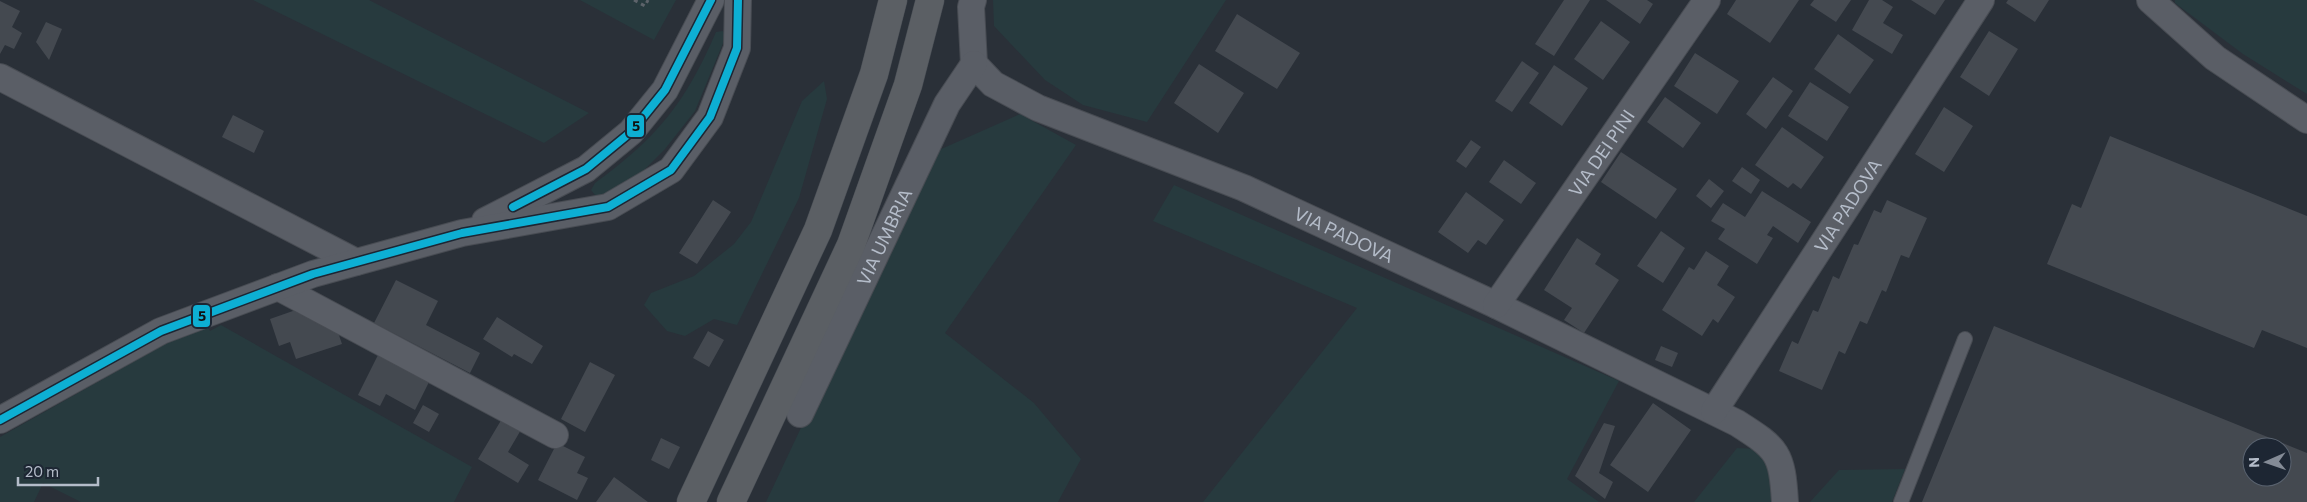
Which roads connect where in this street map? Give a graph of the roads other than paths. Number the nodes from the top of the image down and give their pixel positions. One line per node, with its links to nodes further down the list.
1 (711, 0): 12 (street)
2 (738, 0): 12 (street)
3 (893, 0): 21 (highway)
4 (930, 0): 22 (highway)
5 (973, 0): 9 (street)
6 (1707, 0): 15 (street, VIA DEI PINI)
7 (1981, 0): 17 (street, VIA PADOVA)
8 (2150, 0): 11 (street)
9 (974, 64): 15 (street, VIA PADOVA); 18 (street, VIA UMBRIA)
10 (0, 77): 13 (street)
11 (2307, 120)
12 (462, 233): 13 (street)
13 (356, 262): 14 (street)
14 (278, 287): 19 (street); 20 (street)
15 (1496, 306): 17 (street, VIA PADOVA)
16 (1965, 339): 24 (lane)
17 (1714, 411): 23 (street, VIA PADOVA)
18 (800, 414)
19 (1, 419)
20 (555, 435)
21 (691, 502)
22 (731, 502)
23 (1785, 502)
24 (1901, 502)

